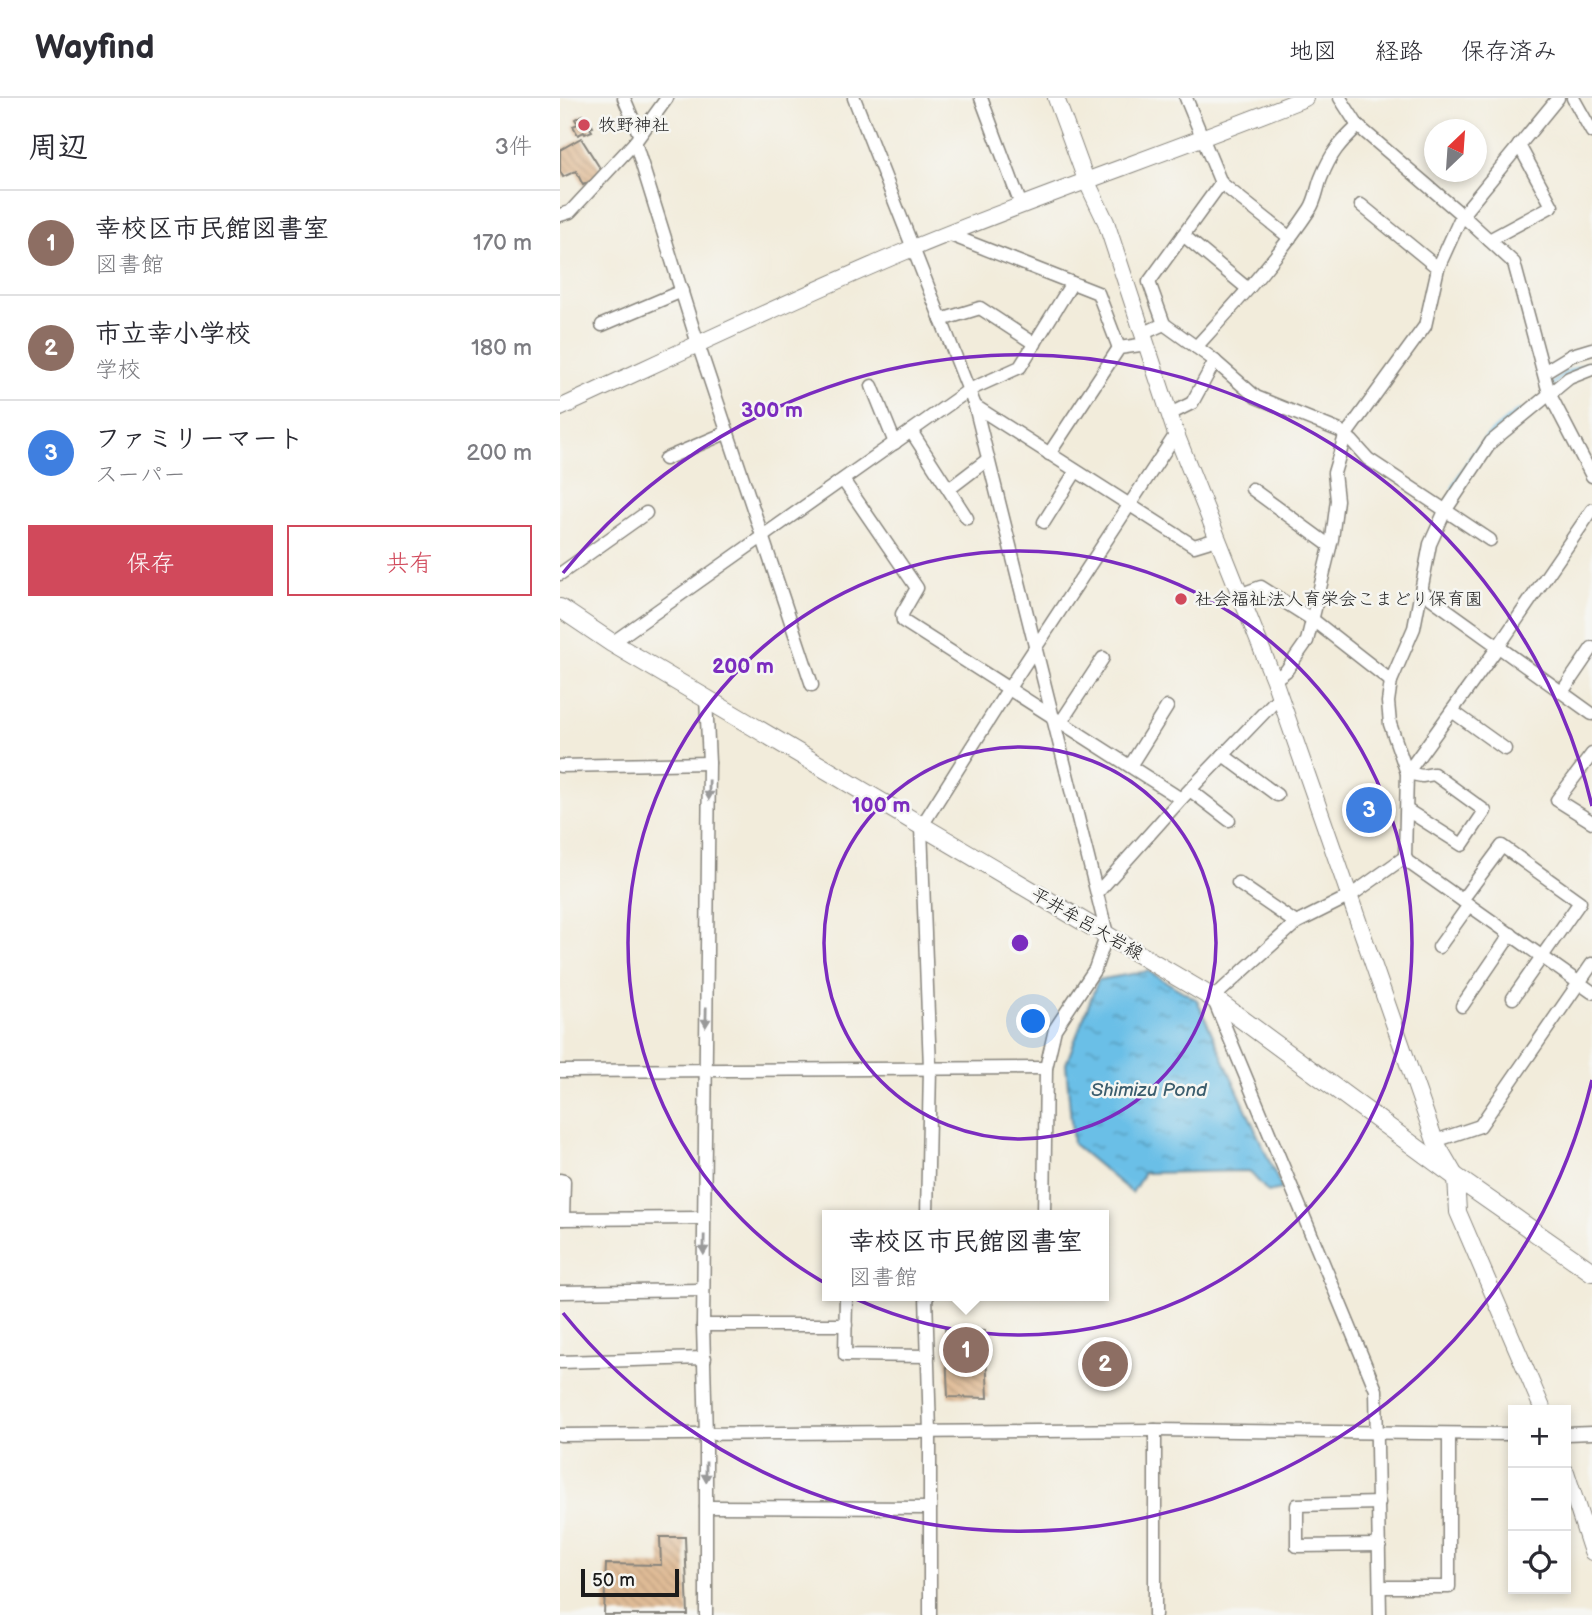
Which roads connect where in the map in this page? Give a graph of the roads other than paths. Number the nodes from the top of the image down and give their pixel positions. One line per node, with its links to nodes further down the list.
1 (624, 98): 13 (street)
2 (667, 98): 13 (street)
3 (854, 98): 26 (street)
4 (981, 98): 18 (street)
5 (1056, 98): 16 (street)
6 (1186, 98): 14 (street)
7 (1305, 98): 14 (street)
8 (1340, 98): 11 (street)
9 (1558, 98): 15 (street)
10 (1573, 98): 12 (street)
11 (1358, 126): 21 (street); 24 (street)
12 (1592, 132)
13 (637, 138): 20 (street); 30 (street)
14 (1203, 139): 16 (street); 17 (street)
15 (1519, 145): 21 (street); 25 (street)
16 (1086, 180): 18 (street); 34 (street)
17 (1221, 183): 23 (street); 24 (street)
18 (1021, 205): 22 (street)
19 (1360, 205): 27 (street)
20 (560, 215)
21 (1462, 215): 25 (street); 27 (street)
22 (948, 234): 26 (street); 28 (street)
23 (1183, 235): 29 (street); 32 (street)
24 (1290, 238): 29 (street)
25 (1489, 240): 42 (street)
26 (913, 248): 31 (street); 35 (street)
27 (1438, 268): 51 (street)
28 (1072, 283): 36 (street); 38 (street)
29 (1248, 289): 37 (street)
30 (682, 291): 33 (street); 35 (street)
31 (941, 320): 36 (street); 44 (street)
32 (1164, 324): 34 (street); 37 (street)
33 (602, 325)
34 (1144, 339): 38 (street); 47 (street)
35 (698, 344): 46 (street); 49 (street)
36 (1035, 344): 44 (street)
37 (1196, 347): 40 (street)
38 (1119, 348): 53 (street)
39 (1592, 349): 42 (street)
40 (1215, 362): 47 (street); 51 (street)
41 (1592, 369): 42 (street)
42 (1547, 384): 57 (street); 63 (street)
43 (872, 386): 52 (street)
44 (969, 390): 45 (street); 48 (street)
45 (975, 406): 53 (street); 55 (street)
46 (560, 408)
47 (1170, 414): 50 (street)
48 (911, 431): 52 (street); 59 (street)
49 (728, 432): 54 (street); 67 (street)
50 (1176, 433): 61 (street); 68 (street)
51 (1345, 436): 63 (street); 70 (street)
52 (895, 443): 58 (street)
53 (1049, 454): 56 (street)
54 (665, 459)
55 (987, 460): 59 (street); 78 (street)
56 (1076, 471): 61 (street); 66 (street)
57 (1592, 476)
58 (843, 480): 67 (street); 84 (street)
59 (949, 489): 65 (street)
60 (1252, 489): 70 (street)
61 (1128, 505): 68 (street); 78 (street)
62 (1592, 510): 77 (street)
63 (1446, 511): 69 (street); 72 (street)
64 (646, 513): 71 (street)
65 (967, 518)
66 (1044, 522)
67 (764, 537): 76 (street); 83 (street)
68 (1217, 539): 73 (street)
69 (1490, 540)
70 (1330, 547): 75 (street)
71 (560, 574)
72 (1421, 591): 77 (street); 82 (street)
73 (1239, 595): 75 (street); 81 (street)
74 (560, 608): 76 (main road, 平井牟呂大岩線)
75 (1312, 620): 81 (street); 82 (street)
76 (612, 643): 87 (main road, 平井牟呂大岩線)
77 (1498, 647): 85 (street); 89 (street)
78 (1035, 648): 84 (street); 91 (street)
79 (1592, 648): 85 (street)
80 (1103, 658): 91 (street)
81 (1274, 680): 86 (street)
82 (1391, 681): 98 (street)
83 (812, 685)
84 (1009, 688): 91 (street); 104 (street)
85 (1562, 692): 90 (street)
86 (1280, 696): 94 (street); 108 (street)
87 (706, 697): 95 (street); 104 (main road, 平井牟呂大岩線)
88 (1167, 707): 97 (street)
89 (1452, 711): 92 (street); 98 (street)
90 (1592, 714)
91 (1057, 719): 97 (street); 107 (street)
92 (1505, 749)
93 (1592, 754): 103 (street)
94 (1223, 755): 99 (street); 100 (street)
95 (709, 763): 96 (street); 123 (street, one-way to 123)
96 (560, 766)
97 (1130, 766): 99 (street)
98 (1407, 773): 101 (street); 101 (street)
99 (1185, 795): 102 (street); 107 (street)
100 (1277, 795)
101 (1406, 810): 105 (street)
102 (1228, 820)
103 (1592, 822)
104 (921, 827): 111 (main road, 平井牟呂大岩線); 121 (street)
105 (1405, 857): 108 (street); 109 (street)
106 (1238, 883): 110 (street)
107 (1097, 893): 111 (street)
108 (1350, 896): 110 (street); 125 (street)
109 (1465, 903): 112 (street); 113 (street); 114 (street)
110 (1296, 922): 119 (street)
111 (1107, 934): 119 (main road, 平井牟呂大岩線); 122 (street)
112 (1511, 934): 114 (street); 120 (street)
113 (1439, 947)
114 (1542, 957): 116 (street); 118 (street)
115 (1592, 964): 116 (street)
116 (1579, 982): 117 (street); 125 (street)
117 (1592, 992)
118 (1513, 998)
119 (1213, 999): 126 (main road, 平井牟呂大岩線); 145 (street)
120 (1462, 1006)
121 (930, 1068): 122 (street); 123 (street); 128 (street)
122 (1046, 1068): 129 (street)
123 (706, 1069): 124 (street); 130 (street)
124 (560, 1071)
125 (1435, 1141): 126 (street)
126 (1455, 1177): 132 (main road, 平井牟呂大岩線); 142 (street)
127 (560, 1180): 131 (street)
128 (927, 1210)
129 (1044, 1210)
130 (704, 1218): 131 (street); 133 (street, one-way to 133)
131 (562, 1219)
132 (1592, 1272)
133 (703, 1290): 134 (street); 137 (street)
134 (560, 1292)
135 (846, 1301): 138 (street)
136 (928, 1301): 139 (street)
137 (703, 1325): 138 (street); 140 (street)
138 (846, 1325): 139 (street)
139 (928, 1356): 144 (street)
140 (705, 1358): 141 (street); 151 (street)
141 (560, 1362)
142 (1541, 1405)
143 (1155, 1430): 144 (street); 145 (street); 161 (street)
144 (930, 1433): 151 (street); 155 (street)
145 (1378, 1433): 149 (street); 153 (street)
146 (1592, 1433): 148 (street)
147 (1508, 1434): 149 (street)
148 (1571, 1434)
149 (1449, 1435): 158 (street)
150 (560, 1436): 151 (street)
151 (706, 1436): 154 (street, one-way to 154)
152 (1571, 1487): 157 (street)
153 (1379, 1503): 156 (street); 156 (street)
154 (706, 1507): 155 (street); 159 (street)
155 (930, 1508): 160 (street)
156 (1380, 1545): 158 (street)
157 (1592, 1552)
158 (1381, 1587): 162 (street)
159 (706, 1615)
160 (930, 1615)
161 (1155, 1615)
162 (1381, 1615)

